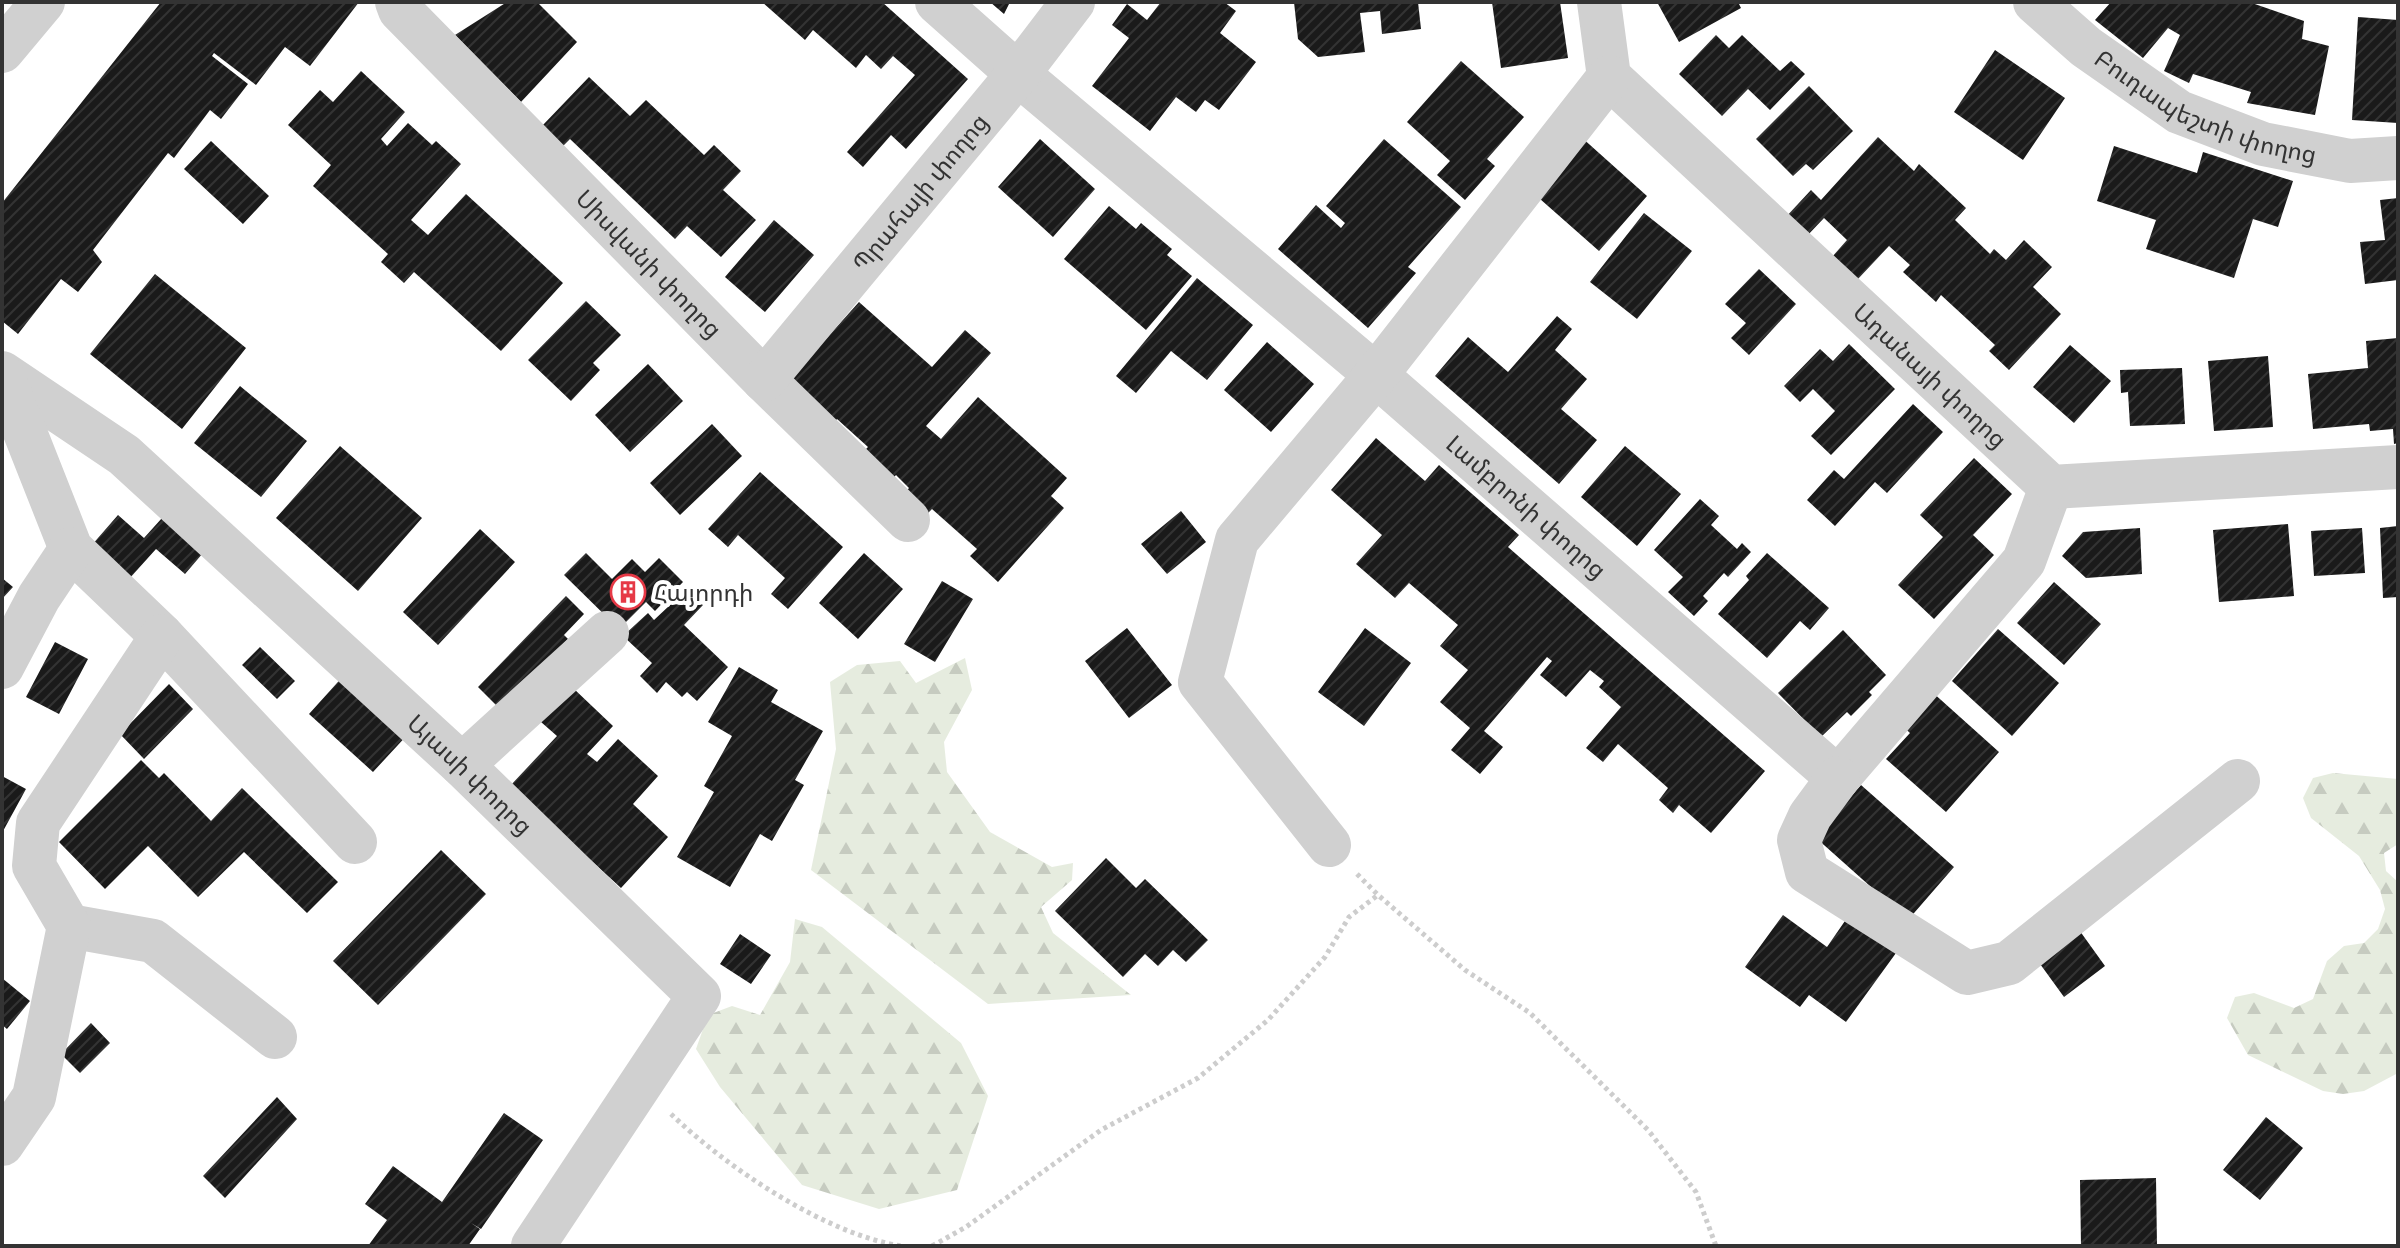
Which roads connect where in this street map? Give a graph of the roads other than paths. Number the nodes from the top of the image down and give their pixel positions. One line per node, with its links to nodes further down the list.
1 (43, 2): 7 (street)
2 (397, 2): 13 (street, Սիսվանի փողոց)
3 (937, 2): 8 (street, Լամբրոնի փողոց)
4 (1073, 2): 8 (street, Պրահայի փողոց)
5 (1599, 2): 9 (street)
6 (2035, 2): 10 (street, Բուդապեշտի փողոց)
7 (2, 51)
8 (1018, 74): 12 (street, Լամբրոնի փողոց); 13 (street, Պրահայի փողոց)
9 (1609, 77): 12 (street); 15 (street, Ադանայի փողոց)
10 (2398, 158)
11 (2, 374): 17 (street); 21 (street, Այասի փողոց)
12 (1376, 375): 22 (street, Լամբրոնի փողոց); 25 (street)
13 (764, 380): 16 (street, Սիսվանի փողոց)
14 (2398, 467): 15 (street)
15 (2051, 487): 22 (street)
16 (908, 520)
17 (71, 549): 19 (street); 20 (street)
18 (607, 633): 21 (street)
19 (162, 636): 24 (street); 26 (street)
20 (2, 667)
21 (462, 765): 29 (street, Այասի փողոց)
22 (1838, 778): 23 (street)
23 (2238, 781)
24 (355, 842)
25 (1329, 845)
26 (69, 926): 27 (street); 28 (street)
27 (275, 1037)
28 (2, 1144)
29 (533, 1246)

